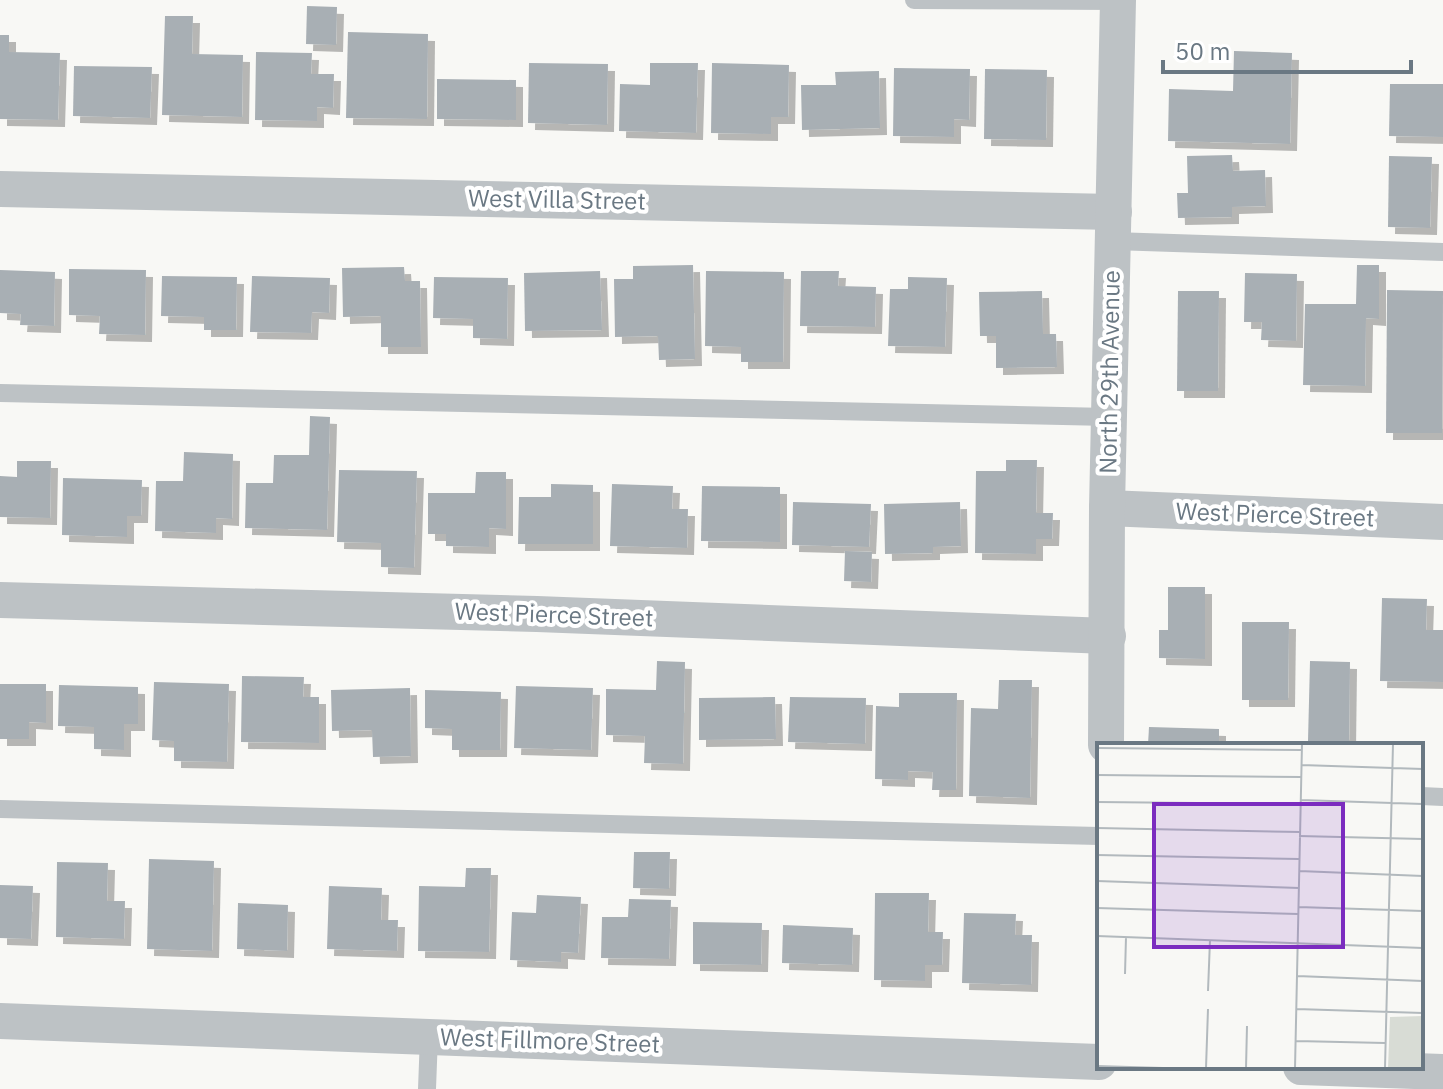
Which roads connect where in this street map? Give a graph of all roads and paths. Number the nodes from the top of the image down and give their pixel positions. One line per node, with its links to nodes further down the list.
1 (914, 0): 2 (lane)
2 (1118, 0): 4 (street, North 29th Avenue)
3 (0, 189): 4 (street, West Villa Street)
4 (1113, 226): 5 (lane); 7 (street, North 29th Avenue)
5 (1443, 252)
6 (0, 393): 7 (lane)
7 (1109, 417): 8 (street, North 29th Avenue)
8 (1107, 508): 9 (street, West Pierce Street); 11 (street, North 29th Avenue)
9 (1443, 522)
10 (0, 600): 11 (street, West Pierce Street)
11 (1108, 636): 12 (street, North 29th Avenue)
12 (1106, 743)
13 (1423, 796): 14 (lane)
14 (1443, 797)
15 (0, 809): 16 (lane)
16 (1097, 836)
17 (0, 1021): 18 (street, West Fillmore Street)
18 (429, 1036): 19 (street, West Fillmore Street); 23 (lane)
19 (1097, 1061)
20 (1099, 1069): 24 (street)
21 (1358, 1069): 22 (street)
22 (1443, 1072)
23 (427, 1089)
24 (1098, 1089)

